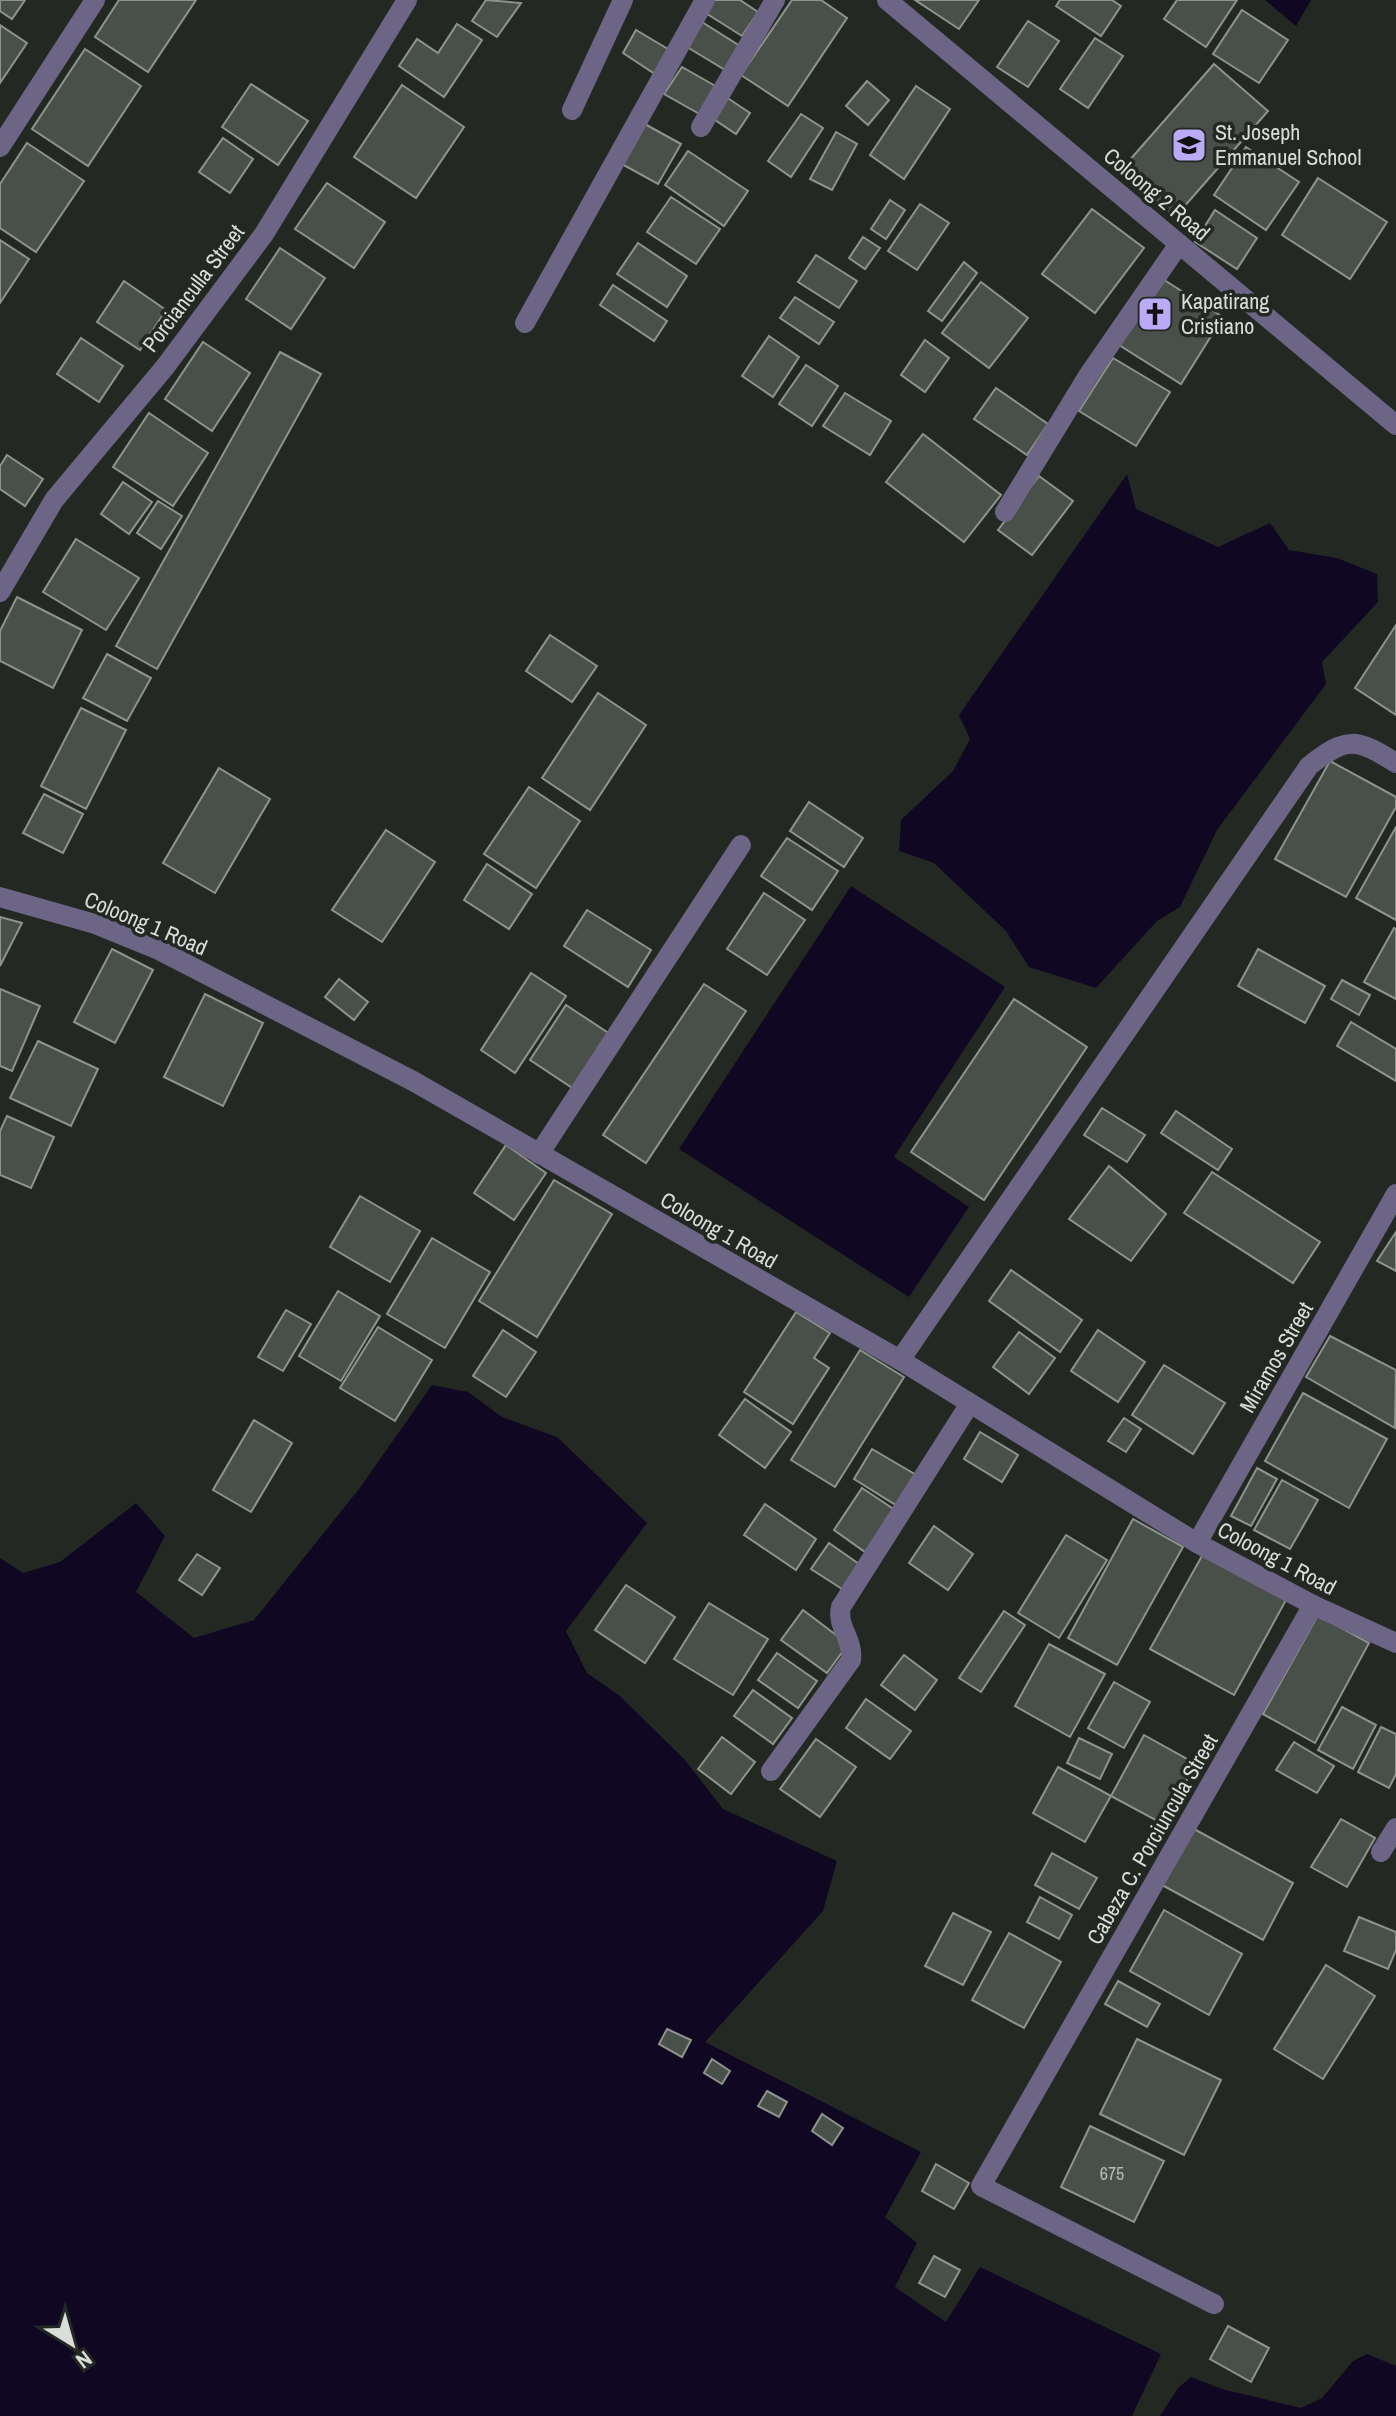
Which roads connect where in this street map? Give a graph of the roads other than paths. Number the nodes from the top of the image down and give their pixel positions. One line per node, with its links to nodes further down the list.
1 (95, 0): 9 (street)
2 (407, 0): 14 (street, Porcianculla Street)
3 (623, 0): 7 (street)
4 (705, 0): 11 (street)
5 (775, 0): 8 (street)
6 (887, 0): 10 (street, Coloong 2 Road)
7 (572, 110)
8 (701, 127)
9 (0, 147)
10 (1179, 244): 12 (street, Coloong 2 Road); 13 (street)
11 (525, 323)
12 (1396, 425)
13 (1005, 512)
14 (0, 592)
15 (1396, 763): 20 (street)
16 (741, 845): 18 (street)
17 (0, 897): 18 (street, Coloong 1 Road)
18 (539, 1154): 20 (street, Coloong 1 Road)
19 (1396, 1194): 22 (street, Miramos Street)
20 (900, 1360): 21 (street, Coloong 1 Road)
21 (969, 1405): 22 (street, Coloong 1 Road); 25 (street)
22 (1197, 1543): 23 (street, Coloong 1 Road)
23 (1313, 1605): 24 (street, Coloong 1 Road); 28 (street, Cabeza C. Porciuncula Street)
24 (1396, 1643)
25 (771, 1771)
26 (1396, 1828): 27 (street)
27 (1381, 1852)
28 (1214, 2304)

